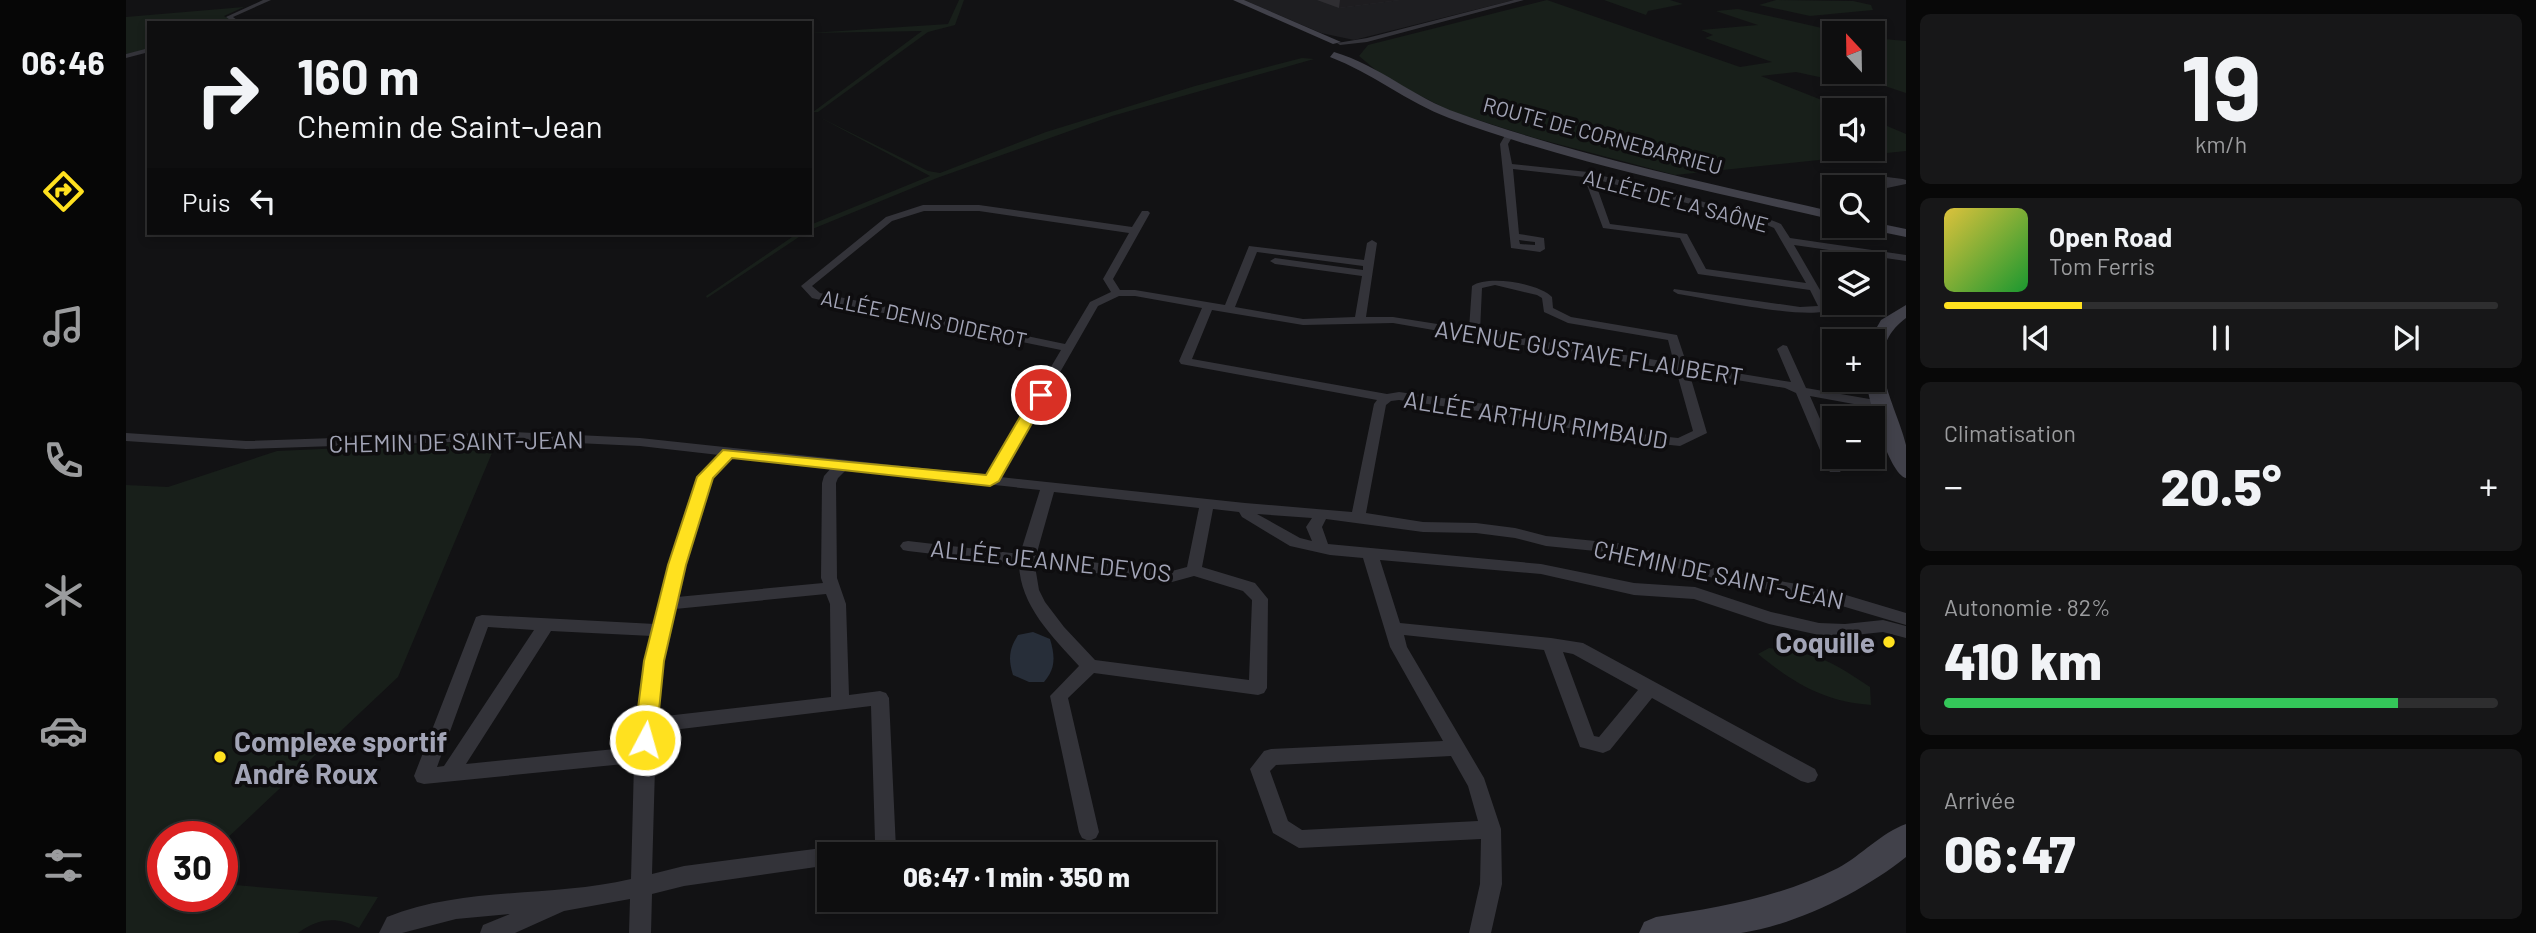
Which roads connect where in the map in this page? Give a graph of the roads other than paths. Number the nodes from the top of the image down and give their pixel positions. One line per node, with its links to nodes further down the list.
1 (268, 0): 5 (street)
2 (1237, 0): 6 (main road)
3 (1521, 0): 7 (street)
4 (1532, 0): 10 (street)
5 (234, 21)
6 (1290, 24): 7 (main road); 8 (main road)
7 (1338, 43): 8 (main road); 10 (main road)
8 (1316, 47): 11 (main road)
9 (147, 51): 12 (street)
10 (1355, 51): 11 (main road); 13 (main road, ROUTE DE CORNEBARRIEU)
11 (1334, 55): 13 (main road, ROUTE DE CORNEBARRIEU)
12 (126, 56)
13 (1369, 72): 14 (main road, ROUTE DE CORNEBARRIEU)
14 (1508, 137): 15 (street); 18 (main road, ROUTE DE CORNEBARRIEU)
15 (1508, 166): 16 (street, ALLÉE DE LA SAÔNE); 22 (street)
16 (1588, 175): 23 (street, ALLÉE DE LA SAÔNE); 27 (street)
17 (1145, 213): 20 (street)
18 (1822, 213)
19 (1885, 229): 21 (main road)
20 (1136, 231): 29 (street); 35 (street, ALLÉE DENIS DIDEROT)
21 (1906, 235)
22 (1515, 236)
23 (1787, 240): 25 (street, ALLÉE DE LA SAÔNE); 27 (street)
24 (1372, 243): 26 (street)
25 (1906, 259)
26 (1368, 269): 31 (street); 33 (street)
27 (1814, 287): 28 (street)
28 (1678, 291)
29 (1117, 293): 30 (street, AVENUE GUSTAVE FLAUBERT); 35 (street)
30 (1208, 306): 31 (street, AVENUE GUSTAVE FLAUBERT); 39 (street)
31 (1229, 309): 33 (street, AVENUE GUSTAVE FLAUBERT)
32 (1906, 310): 40 (main road)
33 (1360, 321): 34 (street, AVENUE GUSTAVE FLAUBERT)
34 (1474, 336): 37 (street, AVENUE GUSTAVE FLAUBERT); 37 (street)
35 (1068, 348): 46 (street)
36 (1783, 349): 38 (street)
37 (1683, 371): 38 (street, AVENUE GUSTAVE FLAUBERT); 39 (street, ALLÉE ARTHUR RIMBAUD)
38 (1801, 391): 40 (street, AVENUE GUSTAVE FLAUBERT); 42 (street)
39 (1387, 398): 51 (street)
40 (1881, 405): 45 (main road)
41 (126, 437): 43 (street, CHEMIN DE SAINT-JEAN)
42 (1822, 439)
43 (728, 453): 44 (street, CHEMIN DE SAINT-JEAN); 58 (street)
44 (842, 466): 46 (street, CHEMIN DE SAINT-JEAN); 57 (street)
45 (1906, 472)
46 (990, 481): 47 (street, CHEMIN DE SAINT-JEAN)
47 (1048, 487): 48 (street, CHEMIN DE SAINT-JEAN); 55 (street)
48 (1207, 504): 49 (street, CHEMIN DE SAINT-JEAN); 56 (street)
49 (1245, 508): 50 (street, CHEMIN DE SAINT-JEAN); 53 (street, CHEMIN DE SAINT-JEAN)
50 (1321, 515): 51 (street, CHEMIN DE SAINT-JEAN); 53 (street)
51 (1358, 517): 59 (street, CHEMIN DE SAINT-JEAN)
52 (908, 546): 55 (street, ALLÉE JEANNE DEVOS)
53 (1322, 548): 54 (street, CHEMIN DE SAINT-JEAN)
54 (1370, 554): 61 (street); 63 (street, CHEMIN DE SAINT-JEAN)
55 (1027, 560): 56 (street, ALLÉE JEANNE DEVOS); 65 (street)
56 (1194, 570): 65 (street)
57 (833, 588): 58 (street); 67 (street)
58 (666, 604): 62 (street)
59 (1906, 619)
60 (547, 624): 62 (street); 71 (street); 71 (street)
61 (1392, 628): 64 (street); 69 (street)
62 (660, 631): 68 (street)
63 (1906, 632)
64 (1551, 644): 66 (street); 66 (street)
65 (1090, 666): 74 (street)
66 (1650, 688): 72 (street)
67 (840, 703): 68 (street); 76 (street)
68 (646, 726): 70 (street)
69 (1458, 748): 73 (street); 73 (street)
70 (644, 754): 71 (street); 78 (street)
71 (450, 773)
72 (1808, 775)
73 (1491, 829): 83 (street)
74 (1089, 832)
75 (1906, 838): 84 (main road)
76 (886, 842)
77 (817, 858): 78 (street)
78 (639, 887): 79 (street); 82 (street)
79 (562, 901): 80 (street); 81 (street)
80 (390, 933)
81 (491, 933)
82 (640, 933)
83 (1480, 933)
84 (1657, 933)

